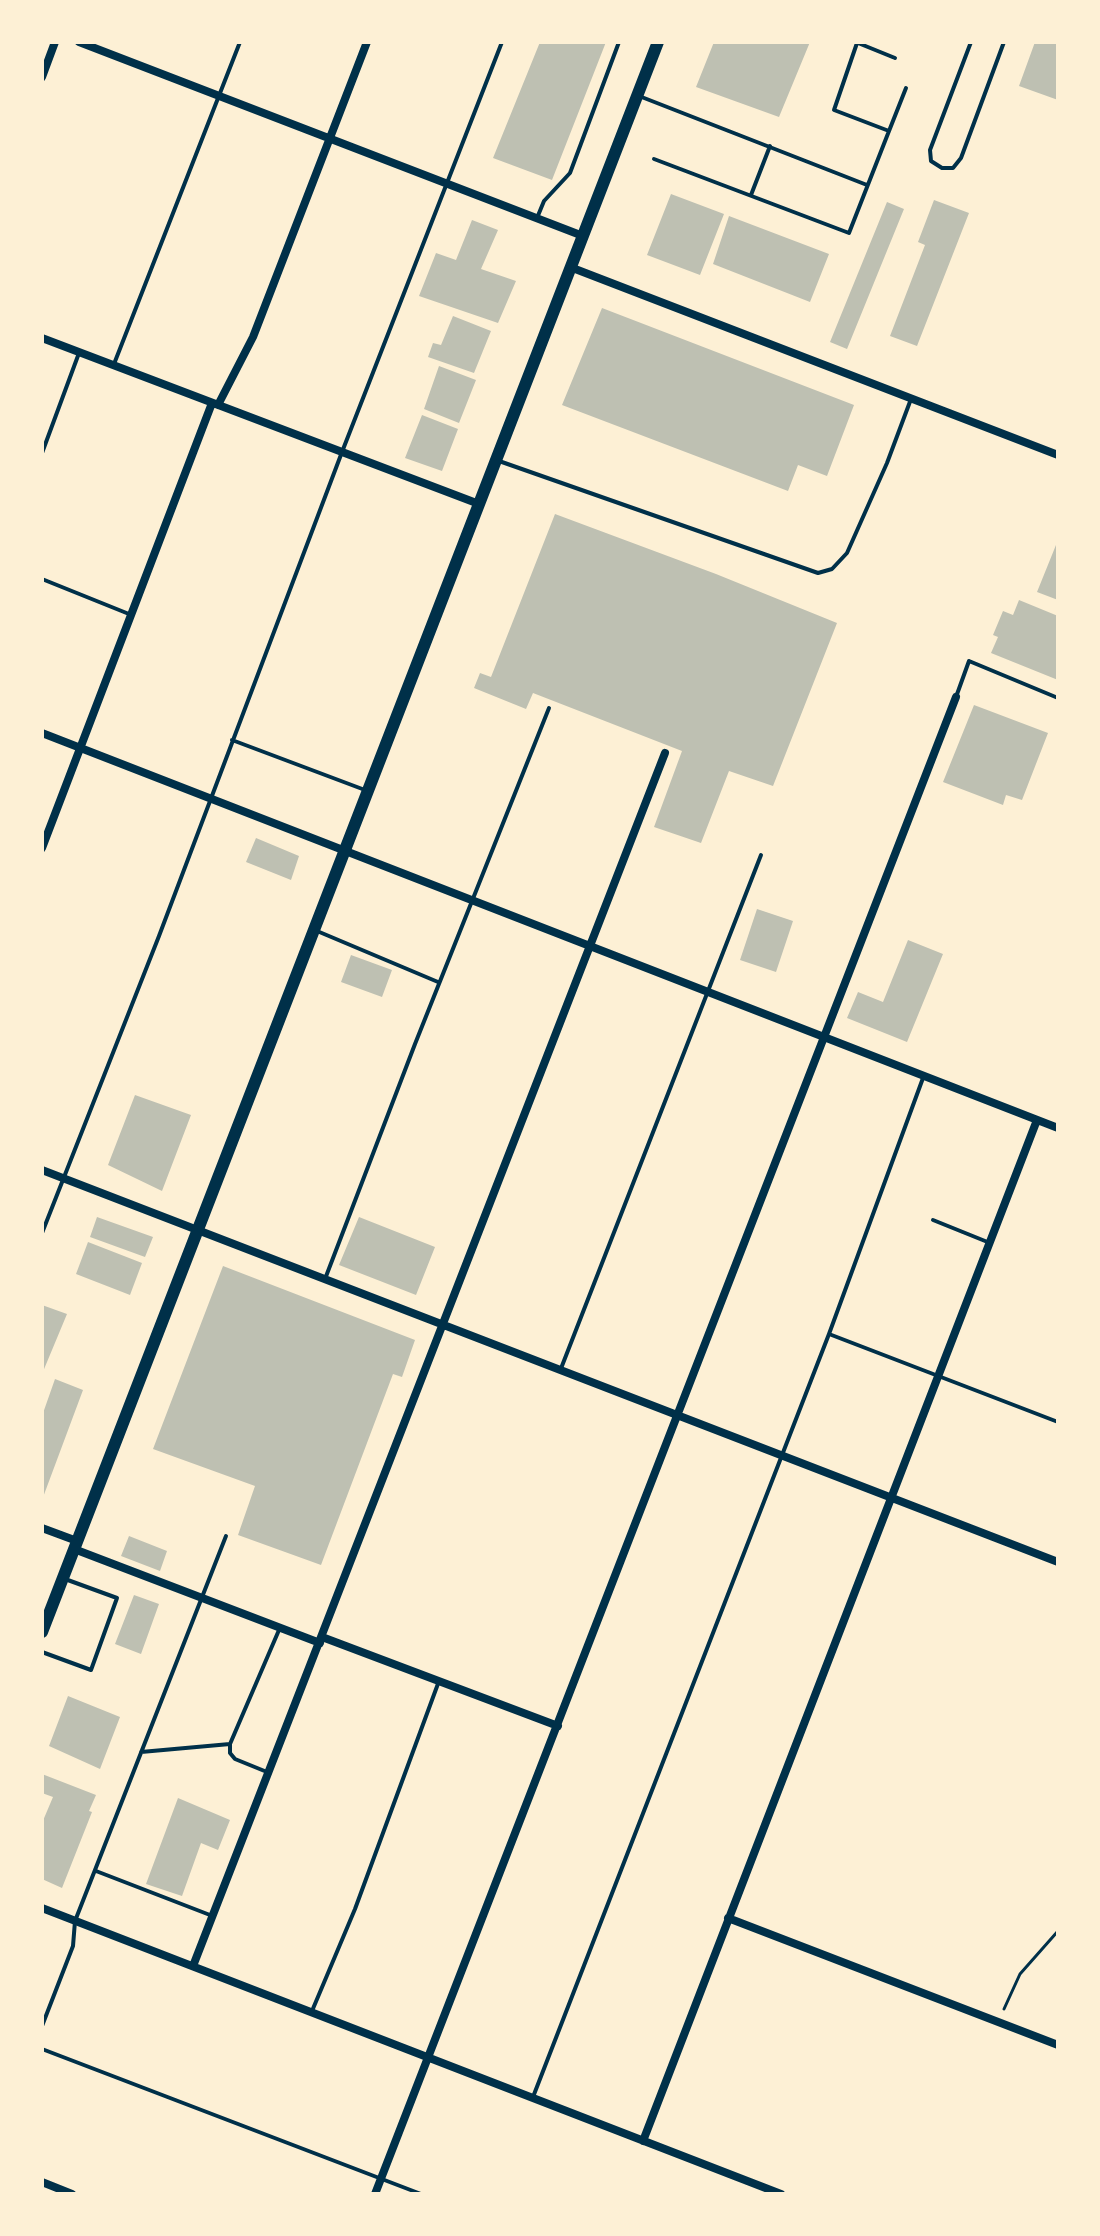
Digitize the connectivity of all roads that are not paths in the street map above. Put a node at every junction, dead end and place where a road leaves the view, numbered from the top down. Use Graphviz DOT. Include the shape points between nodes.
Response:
graph roads {
  1 [pos="55,42"];
  2 [pos="79,42"];
  3 [pos="240,42"];
  4 [pos="367,42"];
  5 [pos="502,42"];
  6 [pos="619,42"];
  7 [pos="658,42"];
  8 [pos="856,42"];
  9 [pos="971,42"];
  10 [pos="1004,42"];
  11 [pos="895,58"];
  12 [pos="42,77"];
  13 [pos="906,88"];
  14 [pos="220,95"];
  15 [pos="637,96"];
  16 [pos="889,131"];
  17 [pos="330,139"];
  18 [pos="770,146"];
  19 [pos="654,159"];
  20 [pos="448,184"];
  21 [pos="867,185"];
  22 [pos="751,195"];
  23 [pos="537,218"];
  24 [pos="583,236"];
  25 [pos="570,267"];
  26 [pos="42,338"];
  27 [pos="79,353"];
  28 [pos="113,366"];
  29 [pos="911,399"];
  30 [pos="215,404"];
  31 [pos="342,452"];
  32 [pos="42,453"];
  33 [pos="1058,455"];
  34 [pos="496,461"];
  35 [pos="479,504"];
  36 [pos="42,579"];
  37 [pos="130,614"];
  38 [pos="956,697"];
  39 [pos="1058,698"];
  40 [pos="549,708"];
  41 [pos="42,733"];
  42 [pos="232,740"];
  43 [pos="80,748"];
  44 [pos="665,753"];
  45 [pos="368,791"];
  46 [pos="210,799"];
  47 [pos="42,848"];
  48 [pos="345,851"];
  49 [pos="761,855"];
  50 [pos="472,900"];
  51 [pos="315,930"];
  52 [pos="588,946"];
  53 [pos="439,982"];
  54 [pos="708,992"];
  55 [pos="822,1037"];
  56 [pos="924,1076"];
  57 [pos="1037,1120"];
  58 [pos="1058,1128"];
  59 [pos="42,1170"];
  60 [pos="63,1178"];
  61 [pos="933,1220"];
  62 [pos="198,1232"];
  63 [pos="42,1233"];
  64 [pos="990,1243"];
  65 [pos="324,1281"];
  66 [pos="441,1326"];
  67 [pos="829,1334"];
  68 [pos="560,1371"];
  69 [pos="938,1376"];
  70 [pos="678,1415"];
  71 [pos="1058,1422"];
  72 [pos="782,1455"];
  73 [pos="891,1498"];
  74 [pos="42,1528"];
  75 [pos="226,1536"];
  76 [pos="76,1545"];
  77 [pos="1058,1562"];
  78 [pos="63,1578"];
  79 [pos="202,1598"];
  80 [pos="279,1627"];
  81 [pos="42,1632"];
  82 [pos="321,1640"];
  83 [pos="42,1652"];
  84 [pos="439,1681"];
  85 [pos="558,1726"];
  86 [pos="230,1744"];
  87 [pos="141,1752"];
  88 [pos="270,1773"];
  89 [pos="95,1870"];
  90 [pos="42,1908"];
  91 [pos="213,1916"];
  92 [pos="728,1918"];
  93 [pos="75,1921"];
  94 [pos="193,1966"];
  95 [pos="311,2012"];
  96 [pos="42,2026"];
  97 [pos="1058,2045"];
  98 [pos="42,2049"];
  99 [pos="428,2058"];
  100 [pos="532,2099"];
  101 [pos="643,2141"];
  102 [pos="381,2179"];
  103 [pos="42,2182"];
  104 [pos="72,2194"];
  105 [pos="375,2194"];
  106 [pos="421,2194"];
  107 [pos="781,2194"];
  1 -- 12 [label="street"];
  2 -- 14 [label="street"];
  3 -- 14 [label="lane"];
  4 -- 17 [label="street"];
  5 -- 20 [label="lane"];
  6 -- 23 [label="lane" via="570,173 544,201"];
  7 -- 15 [label="main road"];
  8 -- 11 [label="lane"];
  8 -- 16 [label="lane" via="834,110"];
  9 -- 10 [label="lane" via="930,150 931,161 942,168 953,168 961,158"];
  13 -- 16 [label="lane"];
  14 -- 17 [label="street"];
  14 -- 28 [label="lane"];
  15 -- 18 [label="lane"];
  15 -- 24 [label="main road"];
  16 -- 21 [label="lane"];
  17 -- 20 [label="street"];
  17 -- 30 [label="street" via="253,337"];
  18 -- 21 [label="lane"];
  18 -- 22 [label="lane"];
  19 -- 22 [label="lane"];
  20 -- 23 [label="street"];
  20 -- 31 [label="lane"];
  21 -- 22 [label="lane" via="849,233"];
  23 -- 24 [label="street"];
  24 -- 25 [label="main road"];
  25 -- 29 [label="street"];
  25 -- 34 [label="main road"];
  26 -- 27 [label="street"];
  27 -- 28 [label="street"];
  27 -- 32 [label="lane"];
  28 -- 30 [label="street"];
  29 -- 33 [label="street"];
  29 -- 34 [label="lane" via="847,553 832,569 818,573"];
  30 -- 31 [label="street"];
  30 -- 37 [label="street"];
  31 -- 35 [label="street"];
  31 -- 42 [label="lane"];
  34 -- 35 [label="main road"];
  35 -- 45 [label="main road"];
  36 -- 37 [label="lane"];
  37 -- 43 [label="street"];
  38 -- 39 [label="lane" via="969,661"];
  38 -- 55 [label="street"];
  40 -- 50 [label="lane"];
  41 -- 43 [label="street"];
  42 -- 45 [label="lane"];
  42 -- 46 [label="lane"];
  43 -- 46 [label="street"];
  43 -- 47 [label="street"];
  44 -- 52 [label="street"];
  45 -- 48 [label="main road"];
  46 -- 48 [label="street"];
  46 -- 60 [label="lane"];
  48 -- 50 [label="street"];
  48 -- 51 [label="main road"];
  49 -- 54 [label="lane"];
  50 -- 52 [label="street"];
  50 -- 53 [label="lane"];
  51 -- 53 [label="lane"];
  51 -- 62 [label="main road"];
  52 -- 54 [label="street"];
  52 -- 66 [label="street"];
  53 -- 65 [label="lane"];
  54 -- 55 [label="street"];
  54 -- 68 [label="lane"];
  55 -- 56 [label="street"];
  55 -- 70 [label="street"];
  56 -- 57 [label="street"];
  56 -- 67 [label="lane"];
  57 -- 58 [label="street"];
  57 -- 64 [label="street"];
  59 -- 60 [label="street"];
  60 -- 62 [label="street"];
  60 -- 63 [label="lane"];
  61 -- 64 [label="lane"];
  62 -- 65 [label="street"];
  62 -- 76 [label="main road"];
  64 -- 69 [label="street"];
  65 -- 66 [label="street"];
  66 -- 68 [label="street"];
  66 -- 82 [label="street"];
  67 -- 69 [label="lane"];
  67 -- 72 [label="lane"];
  68 -- 70 [label="street"];
  69 -- 71 [label="lane"];
  69 -- 73 [label="street"];
  70 -- 72 [label="street"];
  70 -- 85 [label="street"];
  72 -- 73 [label="street"];
  72 -- 100 [label="lane"];
  73 -- 77 [label="street"];
  73 -- 92 [label="street"];
  74 -- 76 [label="street"];
  75 -- 79 [label="lane"];
  76 -- 78 [label="main road"];
  76 -- 79 [label="street"];
  78 -- 81 [label="main road"];
  78 -- 83 [label="lane" via="117,1598 91,1670"];
  79 -- 80 [label="street"];
  79 -- 87 [label="lane"];
  80 -- 82 [label="street"];
  80 -- 86 [label="lane"];
  82 -- 84 [label="street"];
  82 -- 88 [label="street"];
  84 -- 85 [label="street"];
  84 -- 95 [label="lane"];
  85 -- 99 [label="street"];
  86 -- 87 [label="lane"];
  86 -- 88 [label="lane" via="235,1759"];
  87 -- 89 [label="lane"];
  88 -- 91 [label="street"];
  89 -- 91 [label="lane"];
  89 -- 93 [label="lane"];
  90 -- 93 [label="street"];
  91 -- 94 [label="street"];
  92 -- 97 [label="street"];
  92 -- 101 [label="street"];
  93 -- 94 [label="street"];
  93 -- 96 [label="lane" via="73,1946"];
  94 -- 95 [label="street"];
  95 -- 99 [label="street"];
  98 -- 102 [label="lane"];
  99 -- 100 [label="street"];
  99 -- 102 [label="street"];
  100 -- 101 [label="street"];
  101 -- 107 [label="street"];
  102 -- 105 [label="street"];
  102 -- 106 [label="lane"];
  103 -- 104 [label="street"];
}
